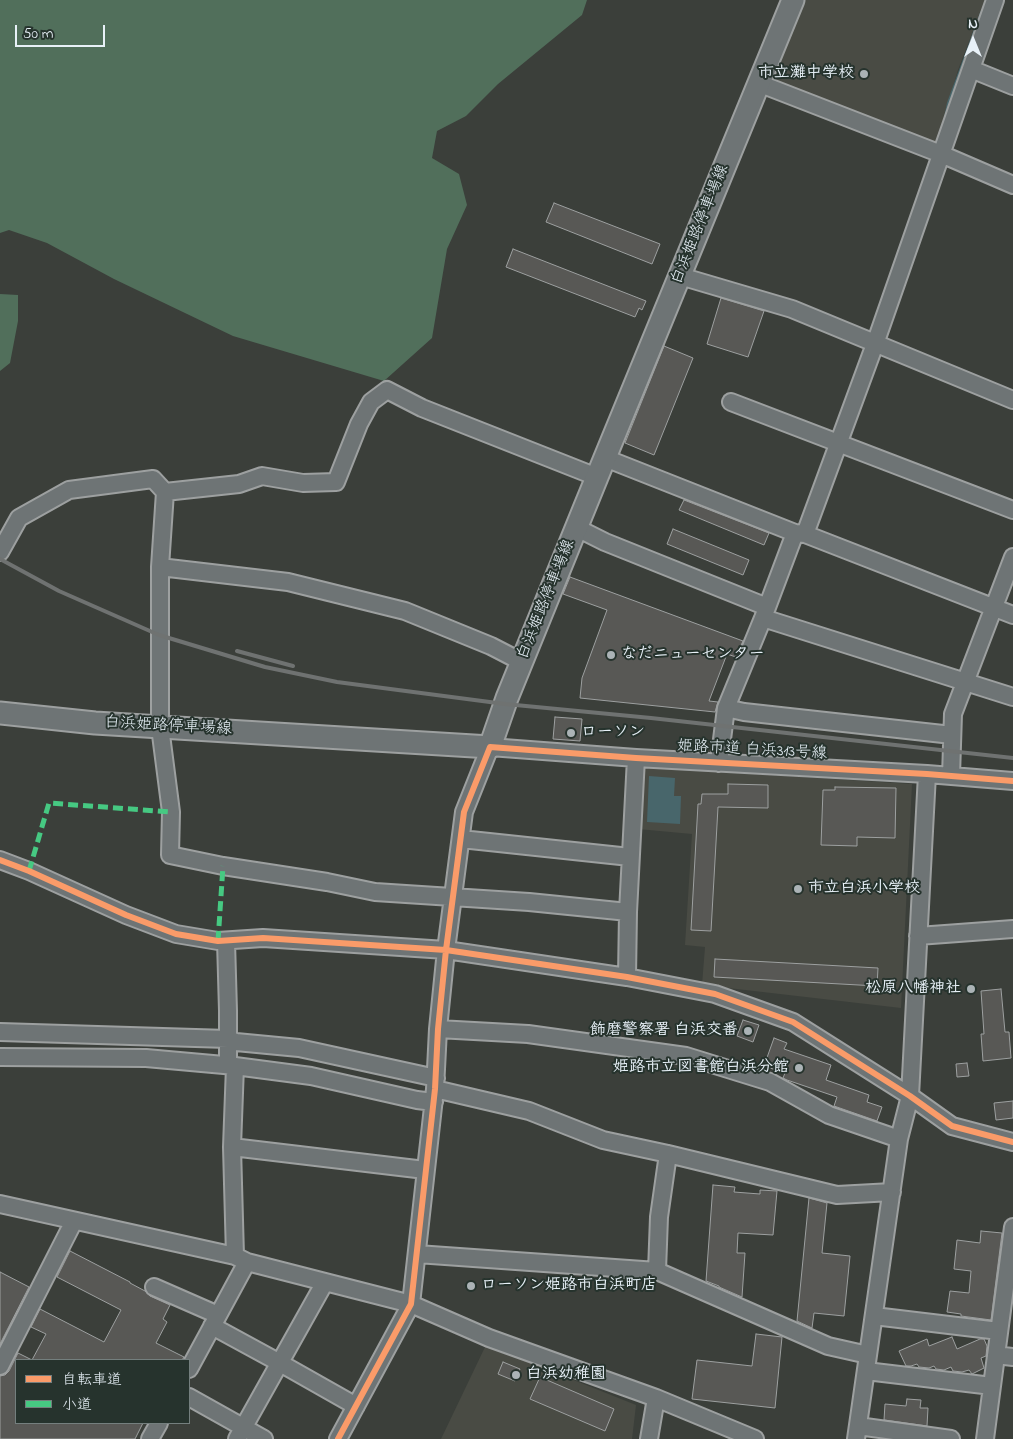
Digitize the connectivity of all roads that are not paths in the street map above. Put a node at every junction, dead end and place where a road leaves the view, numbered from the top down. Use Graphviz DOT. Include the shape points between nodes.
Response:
graph roads {
  1 [pos="793,0"];
  2 [pos="995,0"];
  3 [pos="971,69"];
  4 [pos="758,83"];
  5 [pos="1013,86"];
  6 [pos="936,153"];
  7 [pos="1013,185"];
  8 [pos="680,276"];
  9 [pos="875,344"];
  10 [pos="1013,400"];
  11 [pos="731,402"];
  12 [pos="839,443"];
  13 [pos="605,458"];
  14 [pos="597,477"];
  15 [pos="165,492"];
  16 [pos="1013,510"];
  17 [pos="577,528"];
  18 [pos="800,533"];
  19 [pos="0,552"];
  20 [pos="1013,557"];
  21 [pos="160,567"];
  22 [pos="994,608"];
  23 [pos="765,612"];
  24 [pos="1013,615"];
  25 [pos="522,662"];
  26 [pos="965,683"];
  27 [pos="1013,698"];
  28 [pos="726,708"];
  29 [pos="0,713"];
  30 [pos="160,727"];
  31 [pos="952,735"];
  32 [pos="490,747"];
  33 [pos="636,758"];
  34 [pos="719,763"];
  35 [pos="927,774"];
  36 [pos="951,776"];
  37 [pos="1013,780"];
  38 [pos="461,839"];
  39 [pos="630,857"];
  40 [pos="0,860"];
  41 [pos="453,898"];
  42 [pos="628,912"];
  43 [pos="1013,929"];
  44 [pos="918,936"];
  45 [pos="226,941"];
  46 [pos="446,950"];
  47 [pos="627,977"];
  48 [pos="438,1029"];
  49 [pos="0,1032"];
  50 [pos="228,1039"];
  51 [pos="0,1057"];
  52 [pos="231,1065"];
  53 [pos="435,1090"];
  54 [pos="910,1096"];
  55 [pos="899,1139"];
  56 [pos="1013,1142"];
  57 [pos="232,1147"];
  58 [pos="668,1154"];
  59 [pos="425,1170"];
  60 [pos="892,1192"];
  61 [pos="0,1204"];
  62 [pos="74,1221"];
  63 [pos="1013,1227"];
  64 [pos="417,1254"];
  65 [pos="241,1259"];
  66 [pos="658,1271"];
  67 [pos="326,1282"];
  68 [pos="154,1287"];
  69 [pos="411,1304"];
  70 [pos="874,1316"];
  71 [pos="215,1321"];
  72 [pos="1000,1331"];
  73 [pos="996,1355"];
  74 [pos="1013,1357"];
  75 [pos="280,1362"];
  76 [pos="867,1363"];
  77 [pos="0,1366"];
  78 [pos="190,1367"];
  79 [pos="992,1386"];
  80 [pos="190,1398"];
  81 [pos="656,1398"];
  82 [pos="356,1406"];
  83 [pos="158,1424"];
  84 [pos="240,1433"];
  85 [pos="857,1433"];
  86 [pos="150,1439"];
  87 [pos="264,1439"];
  88 [pos="338,1439"];
  89 [pos="649,1439"];
  90 [pos="755,1439"];
  91 [pos="951,1439"];
  92 [pos="985,1439"];
  1 -- 4 [label="main road, 白浜姫路停車場線"];
  2 -- 3 [label="street"];
  3 -- 5 [label="street"];
  3 -- 6 [label="street"];
  4 -- 6 [label="street"];
  4 -- 8 [label="main road, 白浜姫路停車場線"];
  6 -- 7 [label="street"];
  6 -- 9 [label="street"];
  8 -- 9 [label="street" via="792,309"];
  8 -- 13 [label="main road, 白浜姫路停車場線"];
  9 -- 10 [label="street"];
  9 -- 12 [label="street"];
  11 -- 12 [label="street"];
  12 -- 16 [label="street"];
  12 -- 18 [label="street"];
  13 -- 14 [label="main road, 白浜姫路停車場線"];
  13 -- 18 [label="street"];
  14 -- 15 [label="street" via="422,408 386,390 370,402 336,482 303,483 262,476 239,484"];
  14 -- 17 [label="main road, 白浜姫路停車場線"];
  15 -- 19 [label="street" via="153,479 69,490 19,518"];
  15 -- 21 [label="street"];
  17 -- 23 [label="street"];
  17 -- 25 [label="main road, 白浜姫路停車場線"];
  18 -- 22 [label="street"];
  18 -- 23 [label="street"];
  20 -- 22 [label="street"];
  21 -- 25 [label="street" via="288,582 405,611"];
  21 -- 30 [label="street"];
  22 -- 24 [label="street"];
  22 -- 26 [label="street"];
  23 -- 26 [label="street"];
  23 -- 28 [label="street"];
  25 -- 32 [label="main road, 白浜姫路停車場線"];
  26 -- 27 [label="street"];
  26 -- 31 [label="street" via="954,714"];
  28 -- 31 [label="street"];
  28 -- 34 [label="street"];
  29 -- 30 [label="main road, 白浜姫路停車場線"];
  30 -- 32 [label="main road, 白浜姫路停車場線"];
  30 -- 41 [label="street" via="171,812 170,855 375,892"];
  31 -- 36 [label="street"];
  32 -- 33 [label="street, 姫路市道 白浜313号線"];
  32 -- 38 [label="street" via="464,812"];
  33 -- 34 [label="street, 姫路市道 白浜313号線"];
  33 -- 39 [label="street"];
  34 -- 35 [label="street, 姫路市道 白浜313号線"];
  35 -- 36 [label="street, 姫路市道 白浜313号線"];
  35 -- 44 [label="street"];
  36 -- 37 [label="street, 姫路市道 白浜313号線"];
  38 -- 39 [label="street"];
  38 -- 41 [label="street"];
  39 -- 42 [label="street"];
  40 -- 45 [label="street" via="176,934"];
  41 -- 42 [label="street"];
  41 -- 46 [label="street"];
  42 -- 47 [label="street"];
  43 -- 44 [label="street"];
  44 -- 54 [label="street"];
  45 -- 46 [label="street" via="263,938"];
  45 -- 50 [label="street"];
  46 -- 47 [label="street"];
  46 -- 48 [label="street"];
  47 -- 54 [label="street" via="715,994 793,1022"];
  48 -- 53 [label="street"];
  48 -- 55 [label="street" via="528,1034 686,1056 770,1082 828,1115"];
  49 -- 50 [label="street"];
  50 -- 52 [label="street"];
  50 -- 53 [label="street" via="299,1048"];
  51 -- 52 [label="street" via="146,1058"];
  52 -- 53 [label="street" via="311,1076 416,1100"];
  52 -- 57 [label="street"];
  53 -- 58 [label="street" via="529,1111 603,1140"];
  53 -- 59 [label="street"];
  54 -- 55 [label="street"];
  54 -- 56 [label="street" via="952,1126"];
  55 -- 60 [label="street"];
  57 -- 59 [label="street"];
  57 -- 65 [label="street"];
  58 -- 60 [label="street" via="837,1195"];
  58 -- 66 [label="street" via="659,1217"];
  59 -- 64 [label="street"];
  60 -- 70 [label="street"];
  61 -- 62 [label="street"];
  62 -- 65 [label="street"];
  62 -- 77 [label="street"];
  63 -- 72 [label="street"];
  64 -- 66 [label="street"];
  64 -- 69 [label="street"];
  65 -- 67 [label="street"];
  65 -- 71 [label="street"];
  66 -- 76 [label="street"];
  67 -- 69 [label="street"];
  67 -- 75 [label="street"];
  68 -- 71 [label="street"];
  69 -- 81 [label="street" via="489,1338"];
  69 -- 82 [label="street"];
  70 -- 72 [label="street"];
  70 -- 76 [label="street"];
  71 -- 75 [label="street"];
  71 -- 78 [label="street"];
  72 -- 73 [label="street"];
  73 -- 74 [label="street"];
  73 -- 79 [label="street"];
  75 -- 82 [label="street"];
  75 -- 84 [label="street"];
  76 -- 79 [label="street"];
  76 -- 85 [label="street"];
  79 -- 92 [label="street"];
  80 -- 84 [label="street"];
  81 -- 89 [label="street"];
  81 -- 90 [label="street"];
  82 -- 88 [label="street"];
  83 -- 86 [label="street"];
  84 -- 87 [label="street"];
  85 -- 91 [label="street"];
}
